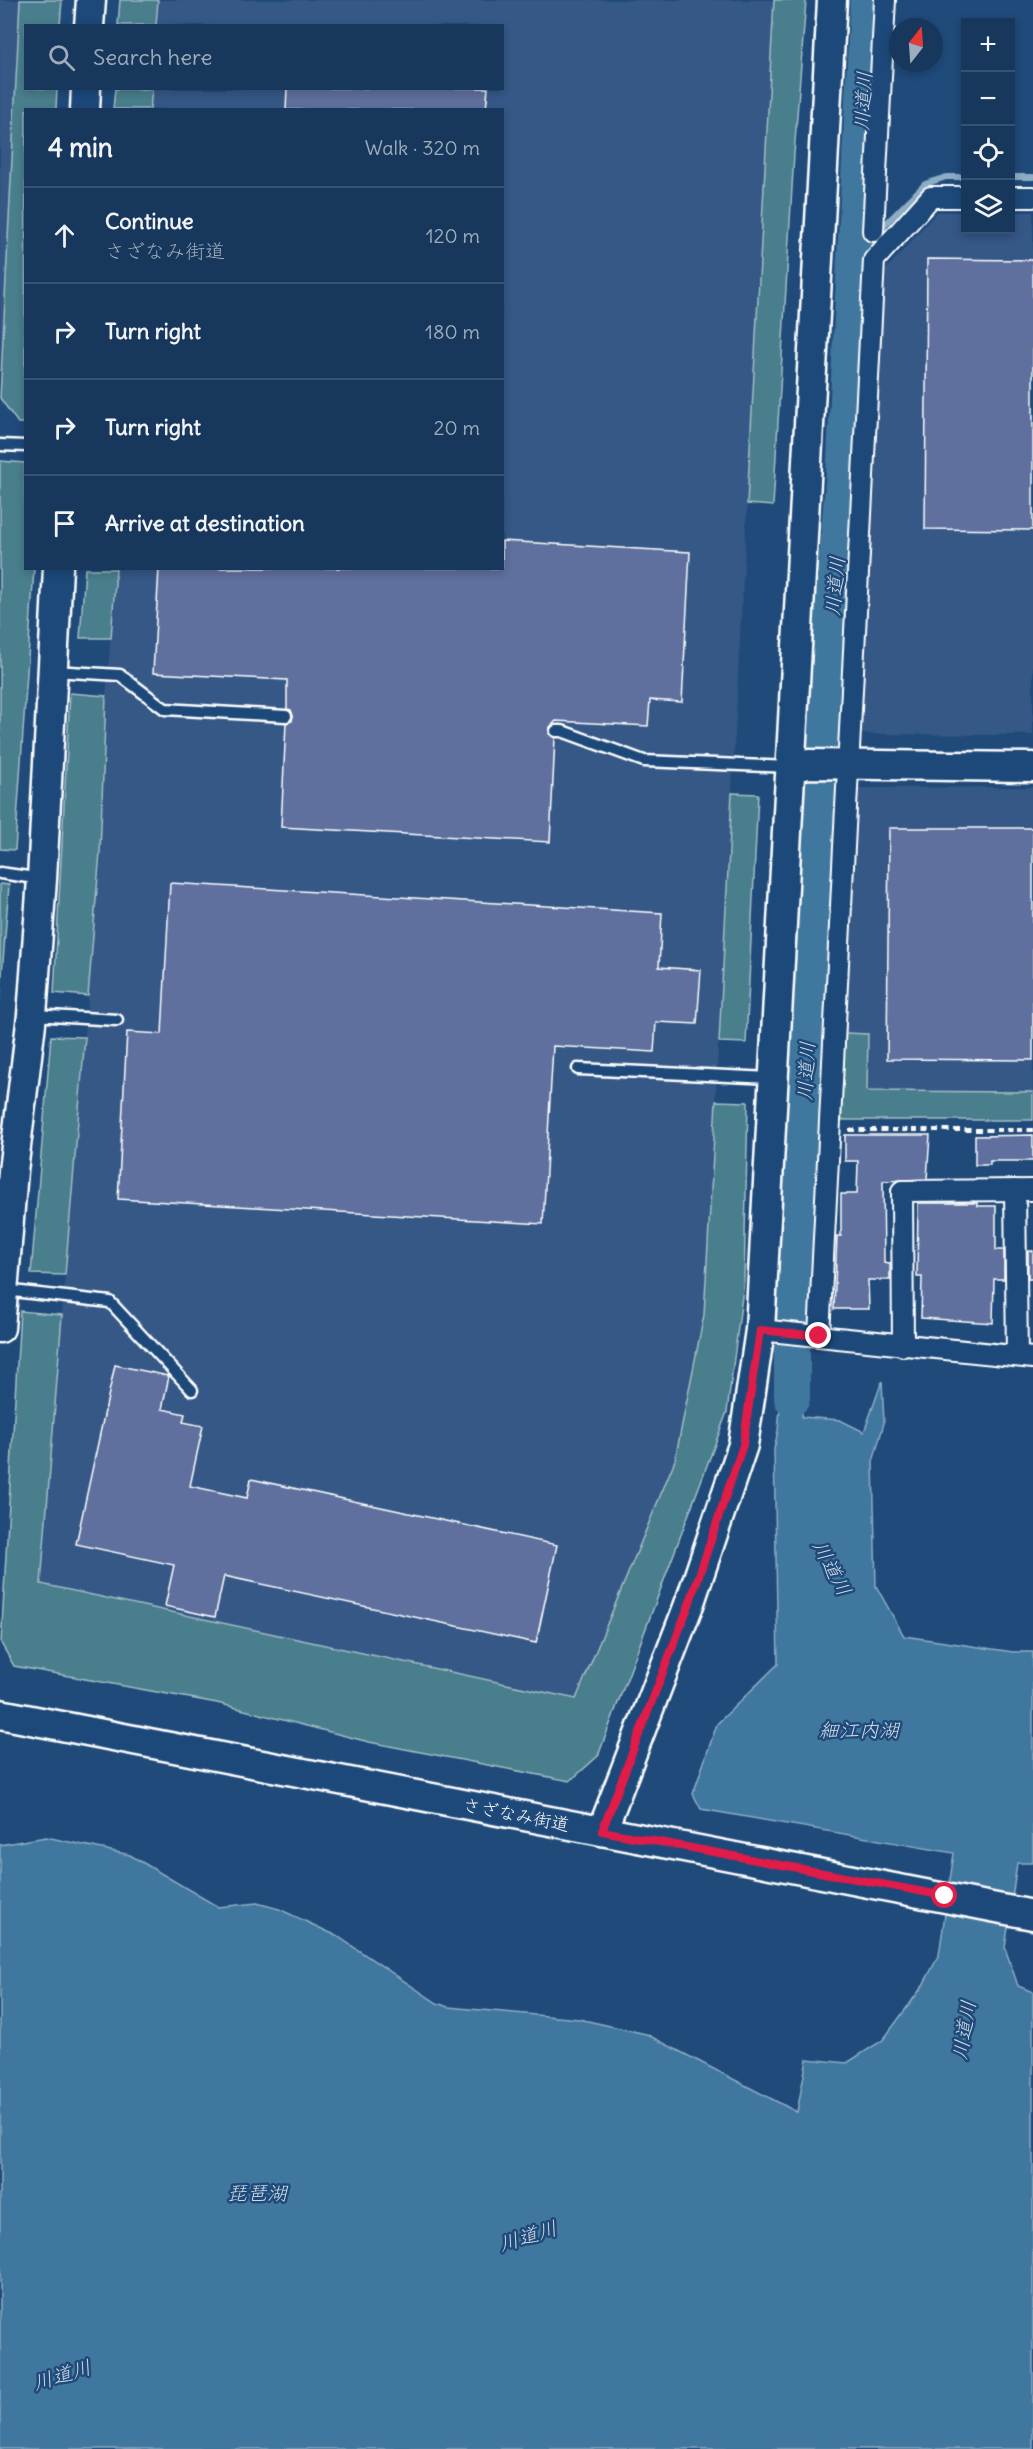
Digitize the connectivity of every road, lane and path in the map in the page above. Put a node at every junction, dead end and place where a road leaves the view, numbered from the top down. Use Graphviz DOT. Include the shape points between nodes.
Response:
graph roads {
  1 [pos="91,0"];
  2 [pos="832,0"];
  3 [pos="885,0"];
  4 [pos="89,24"];
  5 [pos="86,90"];
  6 [pos="85,108"];
  7 [pos="961,197"];
  8 [pos="1015,197"];
  9 [pos="1033,197"];
  10 [pos="873,231"];
  11 [pos="0,445"];
  12 [pos="24,446"];
  13 [pos="58,570"];
  14 [pos="53,671"];
  15 [pos="286,716"];
  16 [pos="556,731"];
  17 [pos="844,765"];
  18 [pos="800,766"];
  19 [pos="1033,767"];
  20 [pos="0,873"];
  21 [pos="42,879"];
  22 [pos="32,1015"];
  23 [pos="117,1020"];
  24 [pos="578,1069"];
  25 [pos="776,1078"];
  26 [pos="830,1130"];
  27 [pos="1033,1130"];
  28 [pos="7,1170"];
  29 [pos="1024,1190"];
  30 [pos="3,1290"];
  31 [pos="0,1328"];
  32 [pos="770,1331"];
  33 [pos="815,1335"];
  34 [pos="903,1346"];
  35 [pos="1025,1357"];
  36 [pos="192,1389"];
  37 [pos="0,1714"];
  38 [pos="602,1831"];
  39 [pos="1023,1912"];
  1 -- 4 [label="street"];
  2 -- 18 [label="street"];
  3 -- 10 [label="street"];
  5 -- 6 [label="street"];
  7 -- 17 [label="street" via="931,197 874,260"];
  8 -- 9 [label="street"];
  11 -- 12 [label="lane"];
  13 -- 14 [label="street"];
  14 -- 15 [label="lane" via="120,675 165,709"];
  14 -- 21 [label="street"];
  16 -- 18 [label="lane" via="644,761"];
  17 -- 18 [label="street"];
  17 -- 19 [label="street"];
  17 -- 26 [label="street"];
  18 -- 25 [label="street"];
  20 -- 21 [label="lane"];
  21 -- 22 [label="street"];
  22 -- 23 [label="lane"];
  22 -- 28 [label="street"];
  24 -- 25 [label="lane"];
  25 -- 32 [label="street"];
  26 -- 27 [label="path"];
  26 -- 33 [label="street"];
  28 -- 30 [label="street"];
  29 -- 34 [label="street" via="902,1191"];
  29 -- 35 [label="street"];
  30 -- 31 [label="street"];
  30 -- 36 [label="lane" via="110,1302"];
  32 -- 33 [label="street"];
  32 -- 38 [label="street" via="743,1445 690,1602"];
  33 -- 34 [label="street"];
  34 -- 35 [label="street"];
  37 -- 38 [label="street, さざなみ街道"];
  38 -- 39 [label="street, さざなみ街道"];
}
